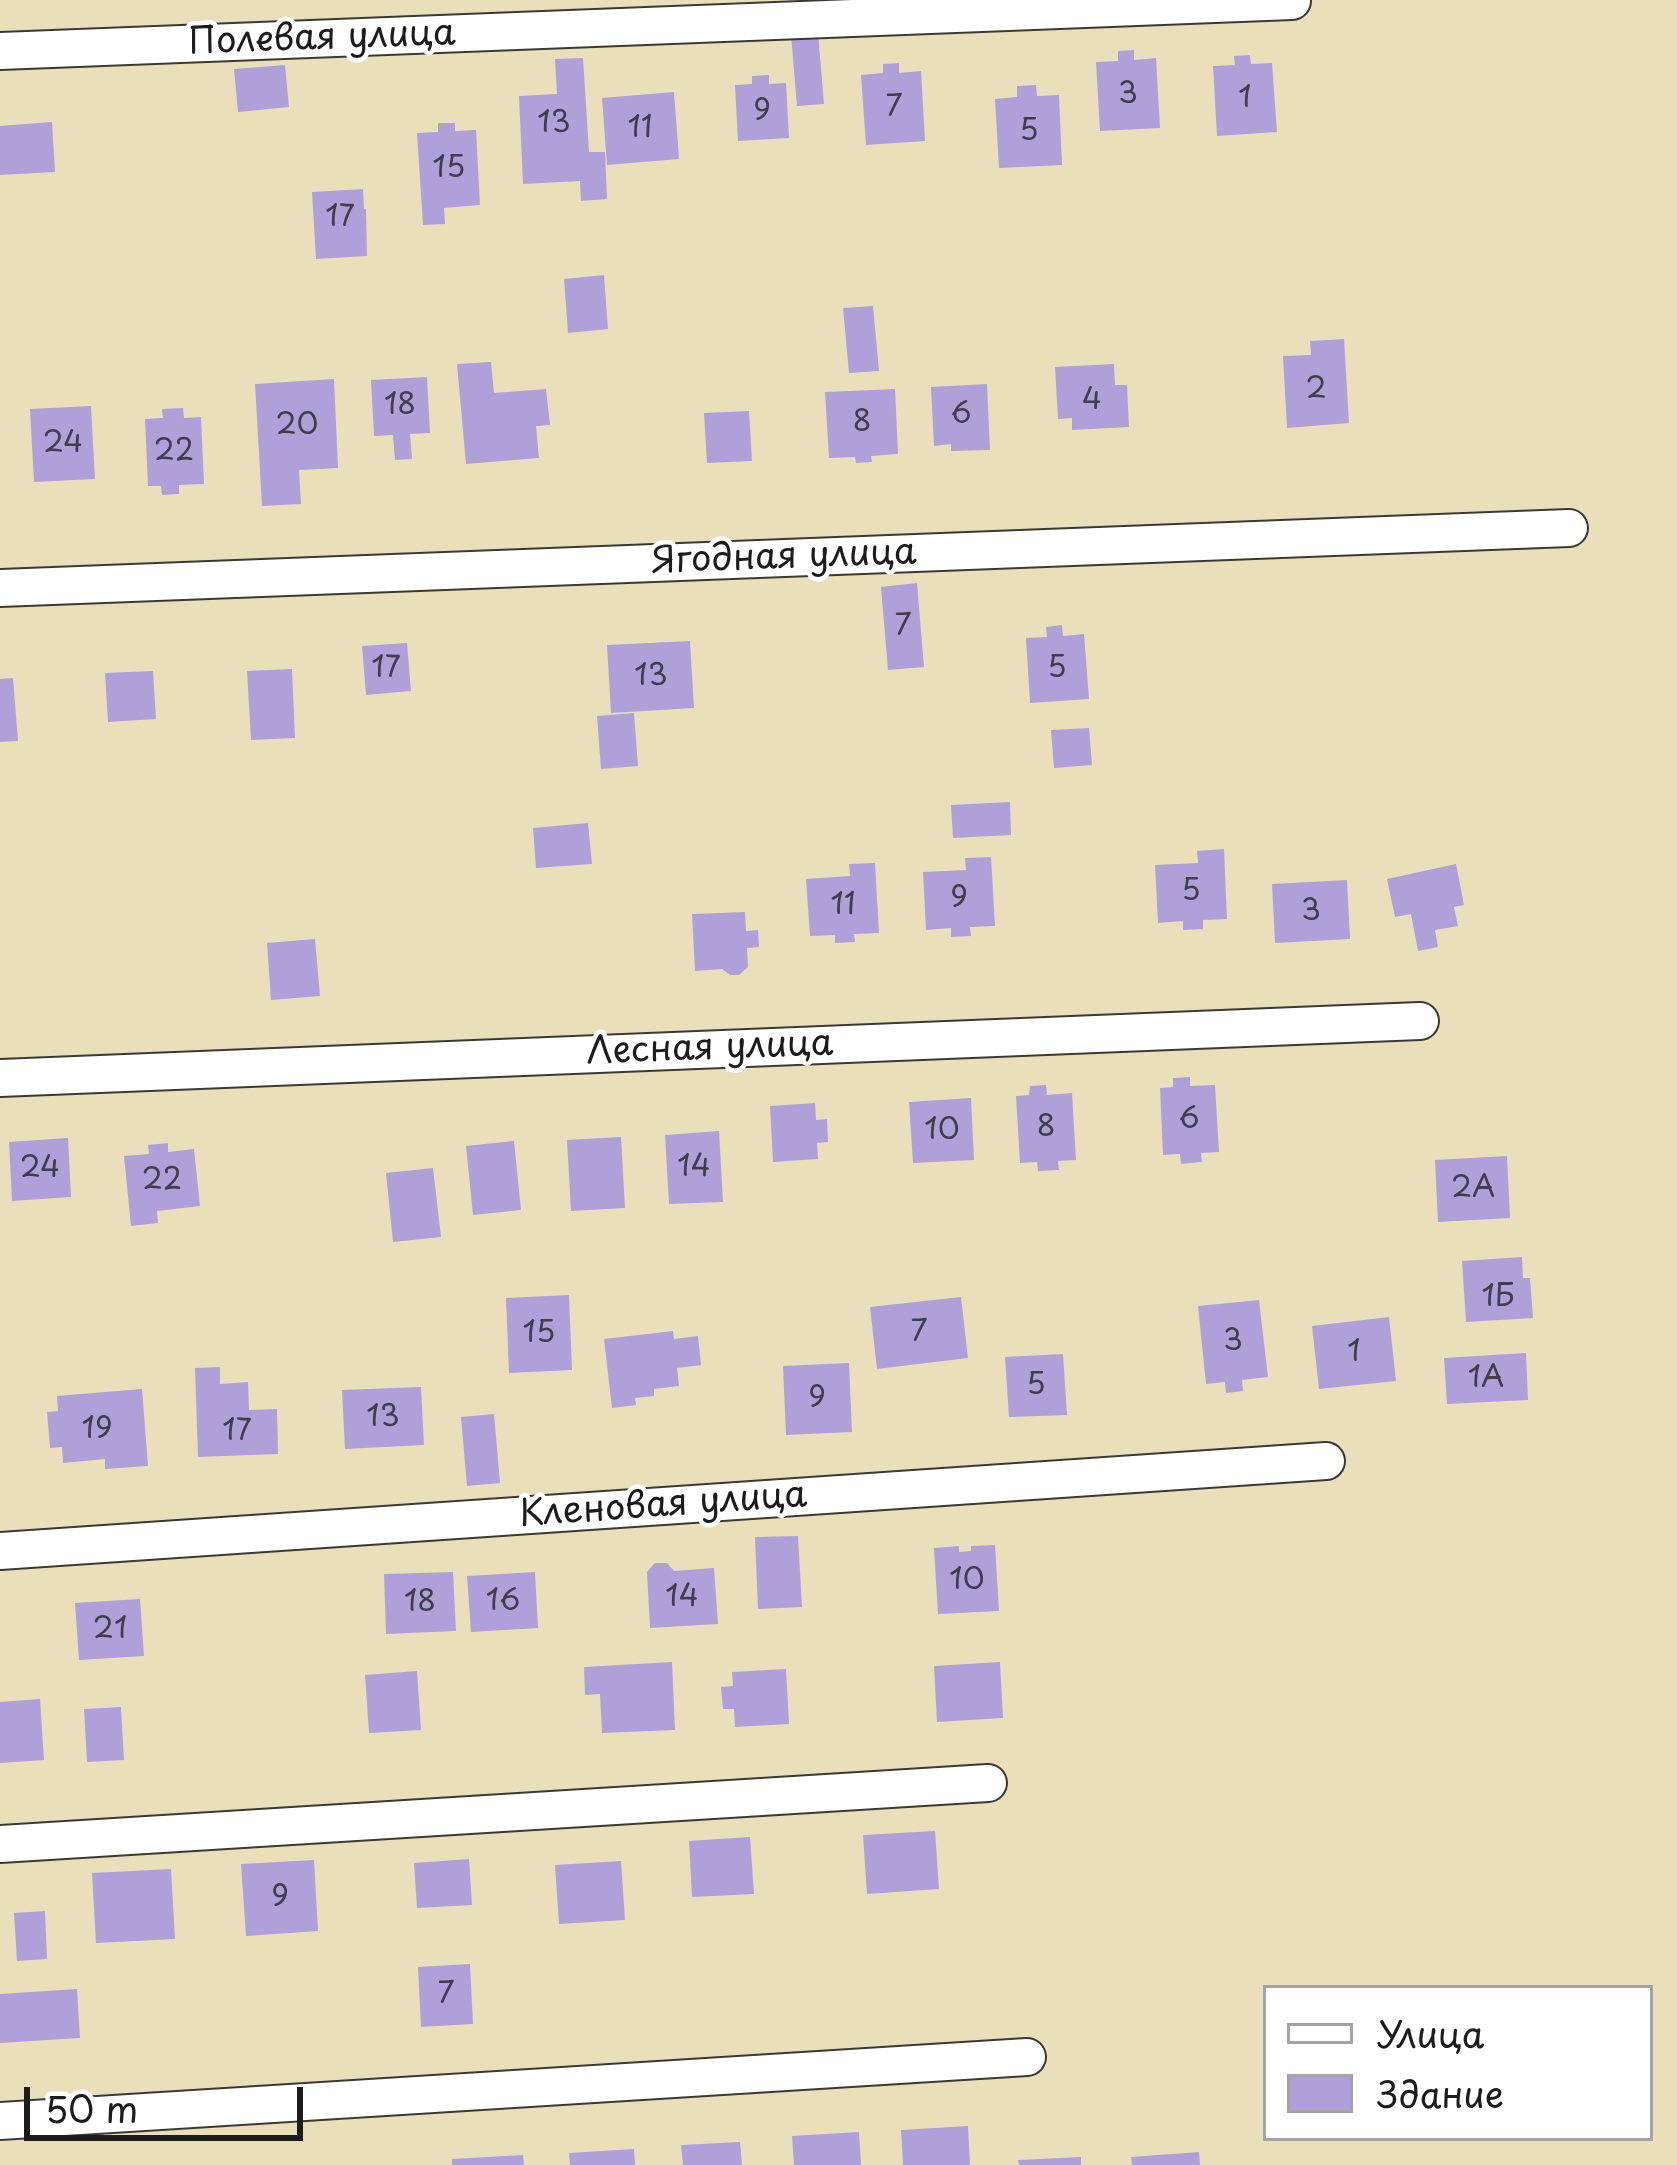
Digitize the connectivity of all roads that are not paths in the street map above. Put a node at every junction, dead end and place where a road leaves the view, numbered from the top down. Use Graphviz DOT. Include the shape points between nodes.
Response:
graph roads {
  1 [pos="1292,1"];
  2 [pos="0,51"];
  3 [pos="1569,528"];
  4 [pos="0,588"];
  5 [pos="1420,1021"];
  6 [pos="0,1078"];
  7 [pos="1326,1461"];
  8 [pos="0,1551"];
  9 [pos="988,1783"];
  10 [pos="0,1844"];
  11 [pos="1027,2057"];
  12 [pos="0,2121"];
  1 -- 2 [label="street, Полевая улица"];
  3 -- 4 [label="street, Ягодная улица"];
  5 -- 6 [label="street, Лесная улица"];
  7 -- 8 [label="street, Кленовая улица"];
  9 -- 10 [label="street"];
  11 -- 12 [label="street"];
}
